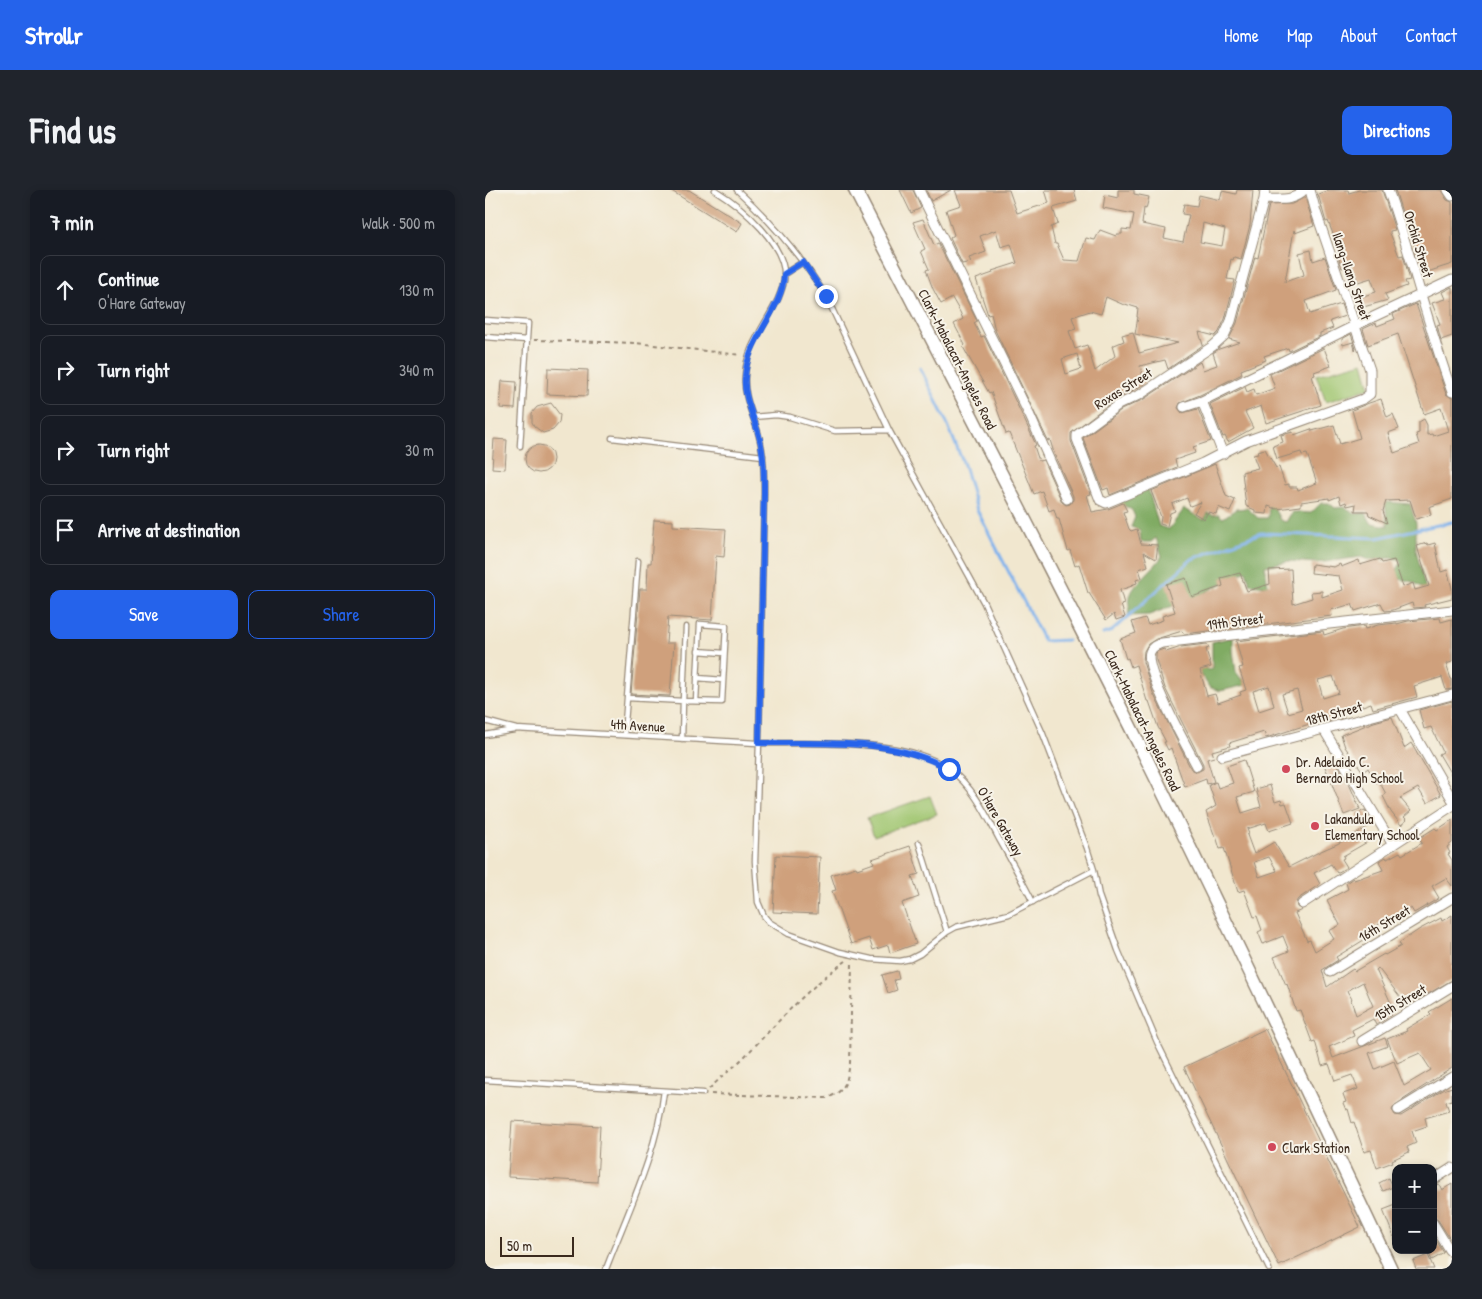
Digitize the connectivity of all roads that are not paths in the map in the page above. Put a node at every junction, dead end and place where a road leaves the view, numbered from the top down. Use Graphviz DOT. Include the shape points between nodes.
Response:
graph roads {
  1 [pos="715,190"];
  2 [pos="737,190"];
  3 [pos="855,190"];
  4 [pos="919,190"];
  5 [pos="1304,190"];
  6 [pos="1310,190"];
  7 [pos="1388,190"];
  8 [pos="1448,190"];
  9 [pos="1265,194"];
  10 [pos="1452,196"];
  11 [pos="803,262"];
  12 [pos="784,274"];
  13 [pos="1452,280"];
  14 [pos="1420,296"];
  15 [pos="485,320"];
  16 [pos="1354,326"];
  17 [pos="485,337"];
  18 [pos="527,340"];
  19 [pos="1452,392"];
  20 [pos="1202,401"];
  21 [pos="1184,407"];
  22 [pos="753,417"];
  23 [pos="889,430"];
  24 [pos="612,438"];
  25 [pos="520,446"];
  26 [pos="1223,454"];
  27 [pos="763,456"];
  28 [pos="1067,499"];
  29 [pos="637,561"];
  30 [pos="1452,610"];
  31 [pos="686,627"];
  32 [pos="699,651"];
  33 [pos="724,652"];
  34 [pos="697,678"];
  35 [pos="723,680"];
  36 [pos="1452,695"];
  37 [pos="628,698"];
  38 [pos="683,701"];
  39 [pos="696,701"];
  40 [pos="1400,709"];
  41 [pos="485,721"];
  42 [pos="516,729"];
  43 [pos="1323,730"];
  44 [pos="485,735"];
  45 [pos="624,735"];
  46 [pos="682,739"];
  47 [pos="759,743"];
  48 [pos="1222,756"];
  49 [pos="1197,766"];
  50 [pos="1452,799"];
  51 [pos="1452,806"];
  52 [pos="919,843"];
  53 [pos="1393,845"];
  54 [pos="1094,870"];
  55 [pos="1452,898"];
  56 [pos="1033,902"];
  57 [pos="1303,904"];
  58 [pos="947,932"];
  59 [pos="1330,972"];
  60 [pos="1452,986"];
  61 [pos="1362,1040"];
  62 [pos="1452,1077"];
  63 [pos="485,1080"];
  64 [pos="664,1091"];
  65 [pos="703,1093"];
  66 [pos="1398,1110"];
  67 [pos="1452,1168"];
  68 [pos="1437,1177"];
  69 [pos="1437,1231"];
  70 [pos="1452,1252"];
  71 [pos="605,1269"];
  72 [pos="1269,1269"];
  73 [pos="1391,1269"];
  1 -- 12 [label="lane" via="749,215 770,239"];
  2 -- 11 [label="lane" via="783,236"];
  3 -- 73 [label="main road, Clark-Mabalacat-Angeles Road" via="1147,760"];
  4 -- 28 [label="street"];
  5 -- 9 [label="street" via="1289,199"];
  6 -- 16 [label="street, Ilang-Ilang Street"];
  7 -- 14 [label="street, Orchid Street"];
  8 -- 10 [label="street"];
  9 -- 26 [label="street, Roxas Street" via="1231,321 1224,336 1194,360 1118,406 1077,436 1100,500 1106,503"];
  11 -- 12 [label="lane"];
  11 -- 23 [label="lane" via="826,296"];
  12 -- 22 [label="lane" via="778,299 749,356 745,387"];
  13 -- 14 [label="street"];
  14 -- 16 [label="street"];
  14 -- 19 [label="street, Orchid Street"];
  15 -- 18 [label="lane" via="528,323"];
  16 -- 20 [label="street"];
  16 -- 26 [label="street, Ilang-Ilang Street" via="1370,370 1370,394"];
  17 -- 18 [label="lane"];
  18 -- 25 [label="lane"];
  20 -- 21 [label="street"];
  20 -- 26 [label="street"];
  22 -- 23 [label="lane" via="790,417 835,431"];
  22 -- 27 [label="lane"];
  23 -- 54 [label="lane" via="984,603 1043,734"];
  24 -- 27 [label="lane"];
  27 -- 47 [label="lane"];
  29 -- 37 [label="lane"];
  30 -- 49 [label="street, 19th Street" via="1153,646 1149,660 1159,688"];
  31 -- 38 [label="lane"];
  32 -- 33 [label="lane"];
  32 -- 33 [label="lane" via="700,624 726,626"];
  32 -- 34 [label="lane"];
  33 -- 35 [label="lane"];
  34 -- 35 [label="lane"];
  34 -- 39 [label="lane"];
  35 -- 39 [label="lane" via="722,702"];
  36 -- 40 [label="street, 18th Street"];
  37 -- 38 [label="lane"];
  37 -- 45 [label="lane"];
  38 -- 39 [label="lane"];
  38 -- 46 [label="lane"];
  40 -- 43 [label="street, 18th Street"];
  40 -- 50 [label="street"];
  41 -- 42 [label="lane, 4th Avenue"];
  42 -- 44 [label="lane, 4th Avenue"];
  42 -- 45 [label="lane, 4th Avenue"];
  43 -- 48 [label="street, 18th Street"];
  43 -- 53 [label="street"];
  45 -- 46 [label="lane, 4th Avenue"];
  46 -- 47 [label="lane, 4th Avenue"];
  47 -- 56 [label="lane, O'Hare Gateway" via="890,748 919,755 949,769 979,802"];
  47 -- 58 [label="lane" via="755,861 757,895 760,908 769,922 789,934 854,955 891,961 910,959 920,954"];
  51 -- 53 [label="street"];
  52 -- 58 [label="lane"];
  53 -- 57 [label="street"];
  54 -- 56 [label="lane"];
  54 -- 72 [label="lane" via="1099,896 1118,950 1157,1042"];
  55 -- 59 [label="street, 16th Street"];
  56 -- 58 [label="lane" via="1009,914"];
  60 -- 61 [label="street, 15th Street"];
  62 -- 66 [label="street"];
  63 -- 64 [label="lane"];
  64 -- 65 [label="lane"];
  64 -- 71 [label="lane" via="657,1135"];
  67 -- 68 [label="street"];
  69 -- 70 [label="street"];
}
